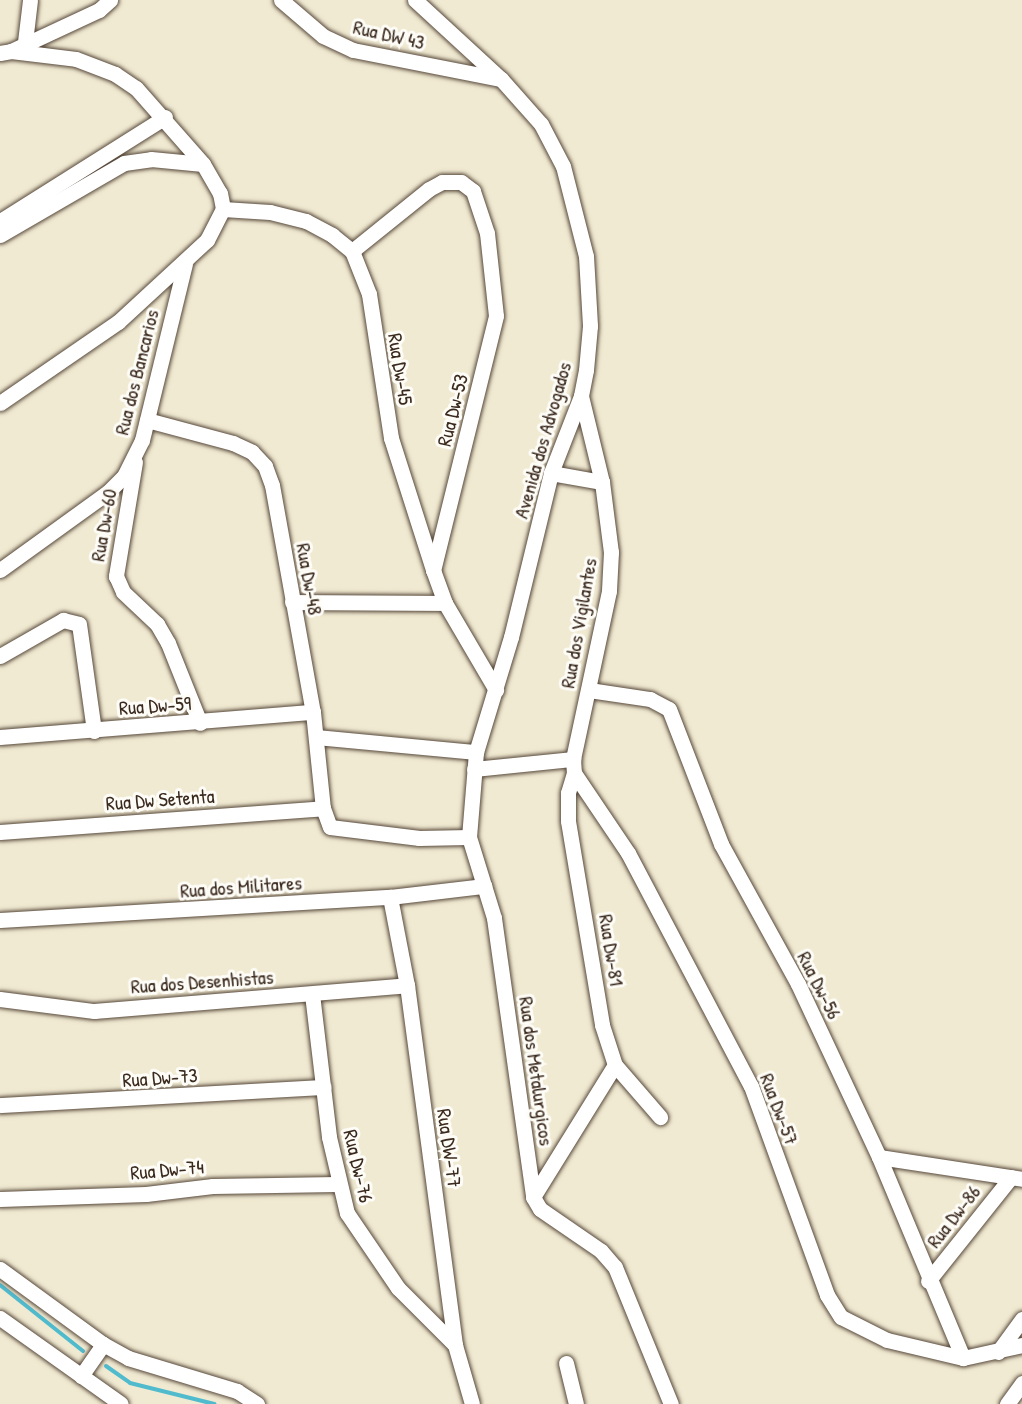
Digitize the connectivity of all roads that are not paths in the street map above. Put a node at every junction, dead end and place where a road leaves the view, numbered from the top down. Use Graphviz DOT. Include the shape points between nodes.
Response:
graph roads {
  1 [pos="30,0"];
  2 [pos="110,0"];
  3 [pos="281,0"];
  4 [pos="415,0"];
  5 [pos="25,42"];
  6 [pos="5,52"];
  7 [pos="501,79"];
  8 [pos="165,117"];
  9 [pos="203,164"];
  10 [pos="52,196"];
  11 [pos="224,208"];
  12 [pos="0,220"];
  13 [pos="0,235"];
  14 [pos="352,251"];
  15 [pos="185,263"];
  16 [pos="581,396"];
  17 [pos="0,403"];
  18 [pos="147,420"];
  19 [pos="136,455"];
  20 [pos="551,473"];
  21 [pos="602,482"];
  22 [pos="0,570"];
  23 [pos="433,570"];
  24 [pos="292,602"];
  25 [pos="445,603"];
  26 [pos="0,656"];
  27 [pos="496,690"];
  28 [pos="589,690"];
  29 [pos="313,712"];
  30 [pos="200,723"];
  31 [pos="94,730"];
  32 [pos="0,737"];
  33 [pos="316,737"];
  34 [pos="476,752"];
  35 [pos="574,766"];
  36 [pos="474,769"];
  37 [pos="323,808"];
  38 [pos="0,832"];
  39 [pos="470,837"];
  40 [pos="484,886"];
  41 [pos="390,897"];
  42 [pos="0,920"];
  43 [pos="407,985"];
  44 [pos="312,994"];
  45 [pos="0,999"];
  46 [pos="615,1065"];
  47 [pos="323,1087"];
  48 [pos="0,1106"];
  49 [pos="660,1117"];
  50 [pos="879,1157"];
  51 [pos="1016,1178"];
  52 [pos="338,1184"];
  53 [pos="533,1197"];
  54 [pos="0,1199"];
  55 [pos="0,1269"];
  56 [pos="928,1281"];
  57 [pos="0,1318"];
  58 [pos="1022,1319"];
  59 [pos="103,1344"];
  60 [pos="455,1345"];
  61 [pos="1022,1345"];
  62 [pos="998,1352"];
  63 [pos="963,1358"];
  64 [pos="566,1363"];
  65 [pos="81,1376"];
  66 [pos="1022,1383"];
  67 [pos="121,1404"];
  68 [pos="257,1404"];
  69 [pos="472,1404"];
  70 [pos="576,1404"];
  71 [pos="671,1404"];
  72 [pos="1007,1404"];
  1 -- 5 [label="street"];
  2 -- 5 [label="street" via="68,25"];
  3 -- 7 [label="street, Rua DW 43" via="323,36 353,50"];
  4 -- 7 [label="street, Avenida dos Advogados"];
  5 -- 6 [label="street"];
  6 -- 8 [label="street" via="75,59 115,74 136,88"];
  7 -- 16 [label="street, Avenida dos Advogados" via="541,124 563,165 577,210 586,256 590,326"];
  8 -- 9 [label="street"];
  8 -- 10 [label="street"];
  9 -- 10 [label="street" via="152,159 124,163"];
  9 -- 11 [label="street"];
  10 -- 12 [label="street"];
  10 -- 13 [label="street"];
  11 -- 14 [label="street" via="270,212 306,221 332,234"];
  11 -- 15 [label="street" via="207,240"];
  14 -- 23 [label="street, Rua Dw-45" via="369,294 391,438"];
  14 -- 23 [label="street, Rua Dw-53" via="442,182 461,182 473,191 480,206 492,257 496,316"];
  15 -- 17 [label="street" via="118,322"];
  15 -- 18 [label="street, Rua dos Bancarios"];
  16 -- 20 [label="street, Avenida dos Advogados"];
  16 -- 21 [label="street, Rua dos Vigilantes"];
  18 -- 19 [label="street, Rua dos Bancarios"];
  18 -- 24 [label="street, Rua Dw-48" via="233,443 252,452 265,466 272,485"];
  19 -- 22 [label="street, Rua dos Bancarios" via="108,492"];
  19 -- 30 [label="street, Rua Dw-60" via="116,576 123,592 157,624 168,643"];
  20 -- 21 [label="street"];
  20 -- 27 [label="street, Avenida dos Advogados"];
  21 -- 28 [label="street, Rua dos Vigilantes" via="611,552 609,591"];
  23 -- 25 [label="street, Rua Dw-45"];
  24 -- 25 [label="street"];
  24 -- 29 [label="street, Rua Dw-48"];
  25 -- 27 [label="street, Rua Dw-45"];
  26 -- 31 [label="street" via="63,620 79,624"];
  27 -- 34 [label="street, Avenida dos Advogados"];
  28 -- 35 [label="street, Rua dos Vigilantes"];
  28 -- 50 [label="street, Rua Dw-56" via="650,699 669,709 721,844 798,984"];
  29 -- 30 [label="street, Rua Dw-59"];
  29 -- 33 [label="street, Rua Dw-48"];
  30 -- 31 [label="street, Rua Dw-59"];
  31 -- 32 [label="street, Rua Dw-59"];
  33 -- 34 [label="street"];
  33 -- 37 [label="street, Rua Dw-48"];
  34 -- 36 [label="street, Avenida dos Advogados"];
  35 -- 36 [label="street"];
  35 -- 46 [label="street, Rua Dw-81" via="568,793 568,821 602,1025"];
  35 -- 63 [label="street, Rua Dw-57" via="628,853 751,1086 827,1294 841,1317 887,1340"];
  36 -- 39 [label="street, Avenida dos Advogados"];
  37 -- 38 [label="street, Rua Dw Setenta"];
  37 -- 39 [label="street, Rua Dw-48" via="330,827 419,837"];
  39 -- 40 [label="street, Rua dos Metalurgicos"];
  40 -- 41 [label="street, Rua dos Militares"];
  40 -- 53 [label="street, Rua dos Metalurgicos" via="497,937"];
  41 -- 42 [label="street, Rua dos Militares"];
  41 -- 43 [label="street, Rua DW-77"];
  43 -- 44 [label="street, Rua dos Desenhistas"];
  43 -- 60 [label="street, Rua DW-77"];
  44 -- 45 [label="street, Rua dos Desenhistas" via="94,1011"];
  44 -- 47 [label="street, Rua Dw-76"];
  46 -- 49 [label="street, Rua Dw-81"];
  46 -- 53 [label="street"];
  47 -- 48 [label="street, Rua Dw-73"];
  47 -- 52 [label="street, Rua Dw-76"];
  50 -- 51 [label="street"];
  50 -- 56 [label="street, Rua Dw-56"];
  51 -- 56 [label="street, Rua Dw-86"];
  52 -- 54 [label="street, Rua Dw-74" via="213,1186 146,1194"];
  52 -- 60 [label="street, Rua Dw-76" via="347,1213 365,1245 398,1288"];
  53 -- 71 [label="street" via="540,1209 601,1251 615,1267"];
  55 -- 59 [label="street"];
  56 -- 63 [label="street, Rua Dw-56"];
  57 -- 65 [label="street"];
  58 -- 62 [label="street"];
  59 -- 65 [label="street"];
  59 -- 68 [label="street" via="137,1361 237,1391"];
  60 -- 69 [label="street, Rua DW-77"];
  61 -- 62 [label="street, Rua Dw-57"];
  62 -- 63 [label="street, Rua Dw-57"];
  64 -- 70 [label="street"];
  65 -- 67 [label="street"];
  66 -- 72 [label="street"];
}
